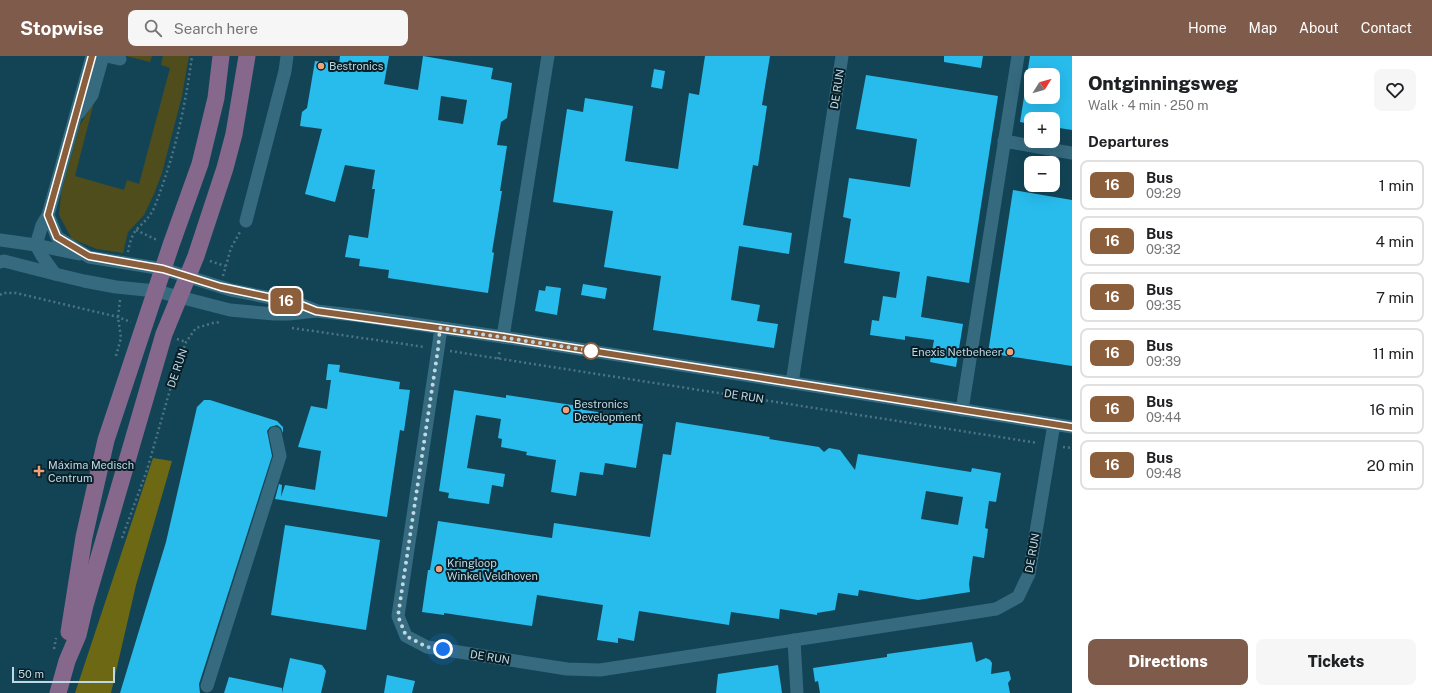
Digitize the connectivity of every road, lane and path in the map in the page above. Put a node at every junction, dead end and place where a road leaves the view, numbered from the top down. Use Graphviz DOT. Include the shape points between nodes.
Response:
graph roads {
  1 [pos="92,56"];
  2 [pos="103,56"];
  3 [pos="192,56"];
  4 [pos="221,56"];
  5 [pos="247,56"];
  6 [pos="287,56"];
  7 [pos="548,56"];
  8 [pos="842,56"];
  9 [pos="1018,56"];
  10 [pos="74,120"];
  11 [pos="1004,142"];
  12 [pos="1072,153"];
  13 [pos="48,215"];
  14 [pos="246,221"];
  15 [pos="136,230"];
  16 [pos="0,240"];
  17 [pos="36,245"];
  18 [pos="89,256"];
  19 [pos="0,262"];
  20 [pos="224,266"];
  21 [pos="163,269"];
  22 [pos="55,274"];
  23 [pos="187,276"];
  24 [pos="156,291"];
  25 [pos="0,295"];
  26 [pos="179,296"];
  27 [pos="316,311"];
  28 [pos="118,317"];
  29 [pos="226,322"];
  30 [pos="290,328"];
  31 [pos="440,328"];
  32 [pos="503,337"];
  33 [pos="438,349"];
  34 [pos="792,383"];
  35 [pos="962,410"];
  36 [pos="1054,424"];
  37 [pos="1072,427"];
  38 [pos="276,434"];
  39 [pos="1050,445"];
  40 [pos="1072,448"];
  41 [pos="119,545"];
  42 [pos="794,640"];
  43 [pos="67,661"];
  44 [pos="207,686"];
  45 [pos="58,693"];
  46 [pos="797,693"];
  1 -- 10 [label="street"];
  2 -- 10 [label="street" via="92,95"];
  3 -- 15 [label="path" via="186,99 162,188 153,211 145,223"];
  4 -- 21 [label="main road, DE RUN" via="216,98 200,164"];
  5 -- 23 [label="main road, DE RUN" via="234,134 225,168"];
  6 -- 14 [label="street"];
  7 -- 32 [label="street"];
  8 -- 34 [label="street, DE RUN"];
  9 -- 11 [label="street"];
  10 -- 13 [label="street"];
  11 -- 12 [label="street"];
  11 -- 35 [label="street"];
  13 -- 17 [label="street"];
  13 -- 18 [label="street, DE RUN" via="57,237"];
  14 -- 20 [label="path"];
  16 -- 17 [label="street"];
  17 -- 18 [label="street"];
  17 -- 22 [label="street"];
  18 -- 21 [label="street, DE RUN"];
  19 -- 22 [label="street, DE RUN"];
  21 -- 23 [label="street, DE RUN"];
  21 -- 24 [label="main road, DE RUN"];
  22 -- 24 [label="street, DE RUN" via="116,288"];
  23 -- 26 [label="main road, DE RUN"];
  23 -- 27 [label="street, DE RUN" via="231,290 296,303"];
  24 -- 26 [label="street, DE RUN"];
  24 -- 43 [label="main road, DE RUN" via="106,440 84,537 69,624"];
  25 -- 28 [label="path" via="16,293"];
  26 -- 27 [label="street, DE RUN" via="230,310 274,314"];
  26 -- 43 [label="main road, DE RUN" via="160,346 78,635"];
  27 -- 31 [label="street, DE RUN"];
  29 -- 41 [label="path, DE RUN" via="196,328 186,342 147,470"];
  30 -- 33 [label="path, DE RUN"];
  31 -- 32 [label="street, DE RUN"];
  31 -- 33 [label="street, DE RUN"];
  32 -- 34 [label="street, DE RUN"];
  33 -- 39 [label="path, DE RUN"];
  33 -- 42 [label="street, DE RUN" via="398,616 406,636 427,647 567,669 600,670"];
  34 -- 35 [label="street, DE RUN"];
  35 -- 36 [label="street, DE RUN"];
  36 -- 37 [label="street, DE RUN"];
  36 -- 39 [label="street, DE RUN"];
  38 -- 44 [label="street" via="280,456"];
  39 -- 40 [label="path, DE RUN"];
  39 -- 42 [label="street, DE RUN" via="1029,574 1018,597 996,609"];
  42 -- 46 [label="street"];
  43 -- 45 [label="main road, DE RUN"];
}
